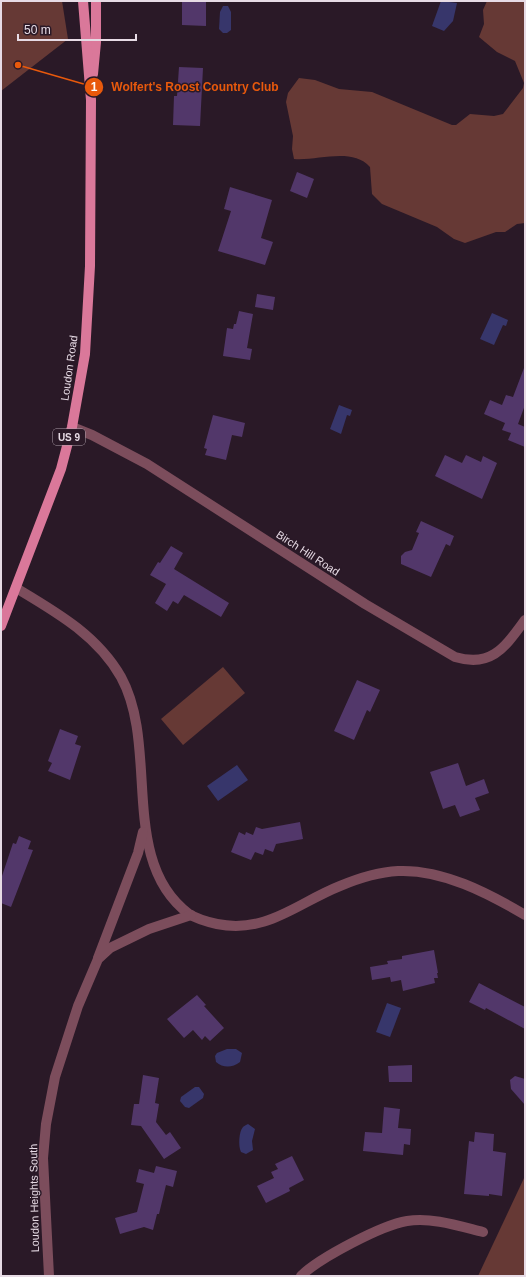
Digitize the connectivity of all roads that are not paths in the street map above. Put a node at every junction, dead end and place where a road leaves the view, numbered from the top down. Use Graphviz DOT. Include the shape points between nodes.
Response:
graph roads {
  1 [pos="83,1"];
  2 [pos="96,1"];
  3 [pos="90,100"];
  4 [pos="72,427"];
  5 [pos="16,588"];
  6 [pos="525,620"];
  7 [pos="1,626"];
  8 [pos="144,826"];
  9 [pos="191,915"];
  10 [pos="525,915"];
  11 [pos="98,959"];
  12 [pos="483,1232"];
  13 [pos="48,1274"];
  14 [pos="301,1276"];
  1 -- 3 [label="main road, US 9"];
  2 -- 3 [label="main road, US 9" via="96,42"];
  3 -- 4 [label="main road, Loudon Road / US 9" via="90,266 87,325 85,354"];
  4 -- 5 [label="main road, Loudon Road / US 9" via="52,493"];
  4 -- 6 [label="street, Birch Hill Road" via="148,464 365,604 456,657 470,660 489,658 506,645"];
  5 -- 7 [label="main road, Loudon Road / US 9"];
  5 -- 8 [label="street, Loudon Heights South" via="74,624 88,636 124,683 136,724"];
  8 -- 9 [label="street, Loudon Heights South" via="148,847 159,875 173,898"];
  8 -- 11 [label="street, Loudon Heights South" via="138,853"];
  9 -- 10 [label="street, Loudon Heights South" via="216,924 247,926 277,917 339,886 375,874 403,871 429,873 456,881"];
  9 -- 11 [label="street, Loudon Heights South" via="124,940"];
  11 -- 13 [label="street, Loudon Heights South" via="66,1039 47,1113 43,1158"];
  12 -- 14 [label="street" via="439,1222 407,1221 390,1226 339,1250 317,1262"];
}
